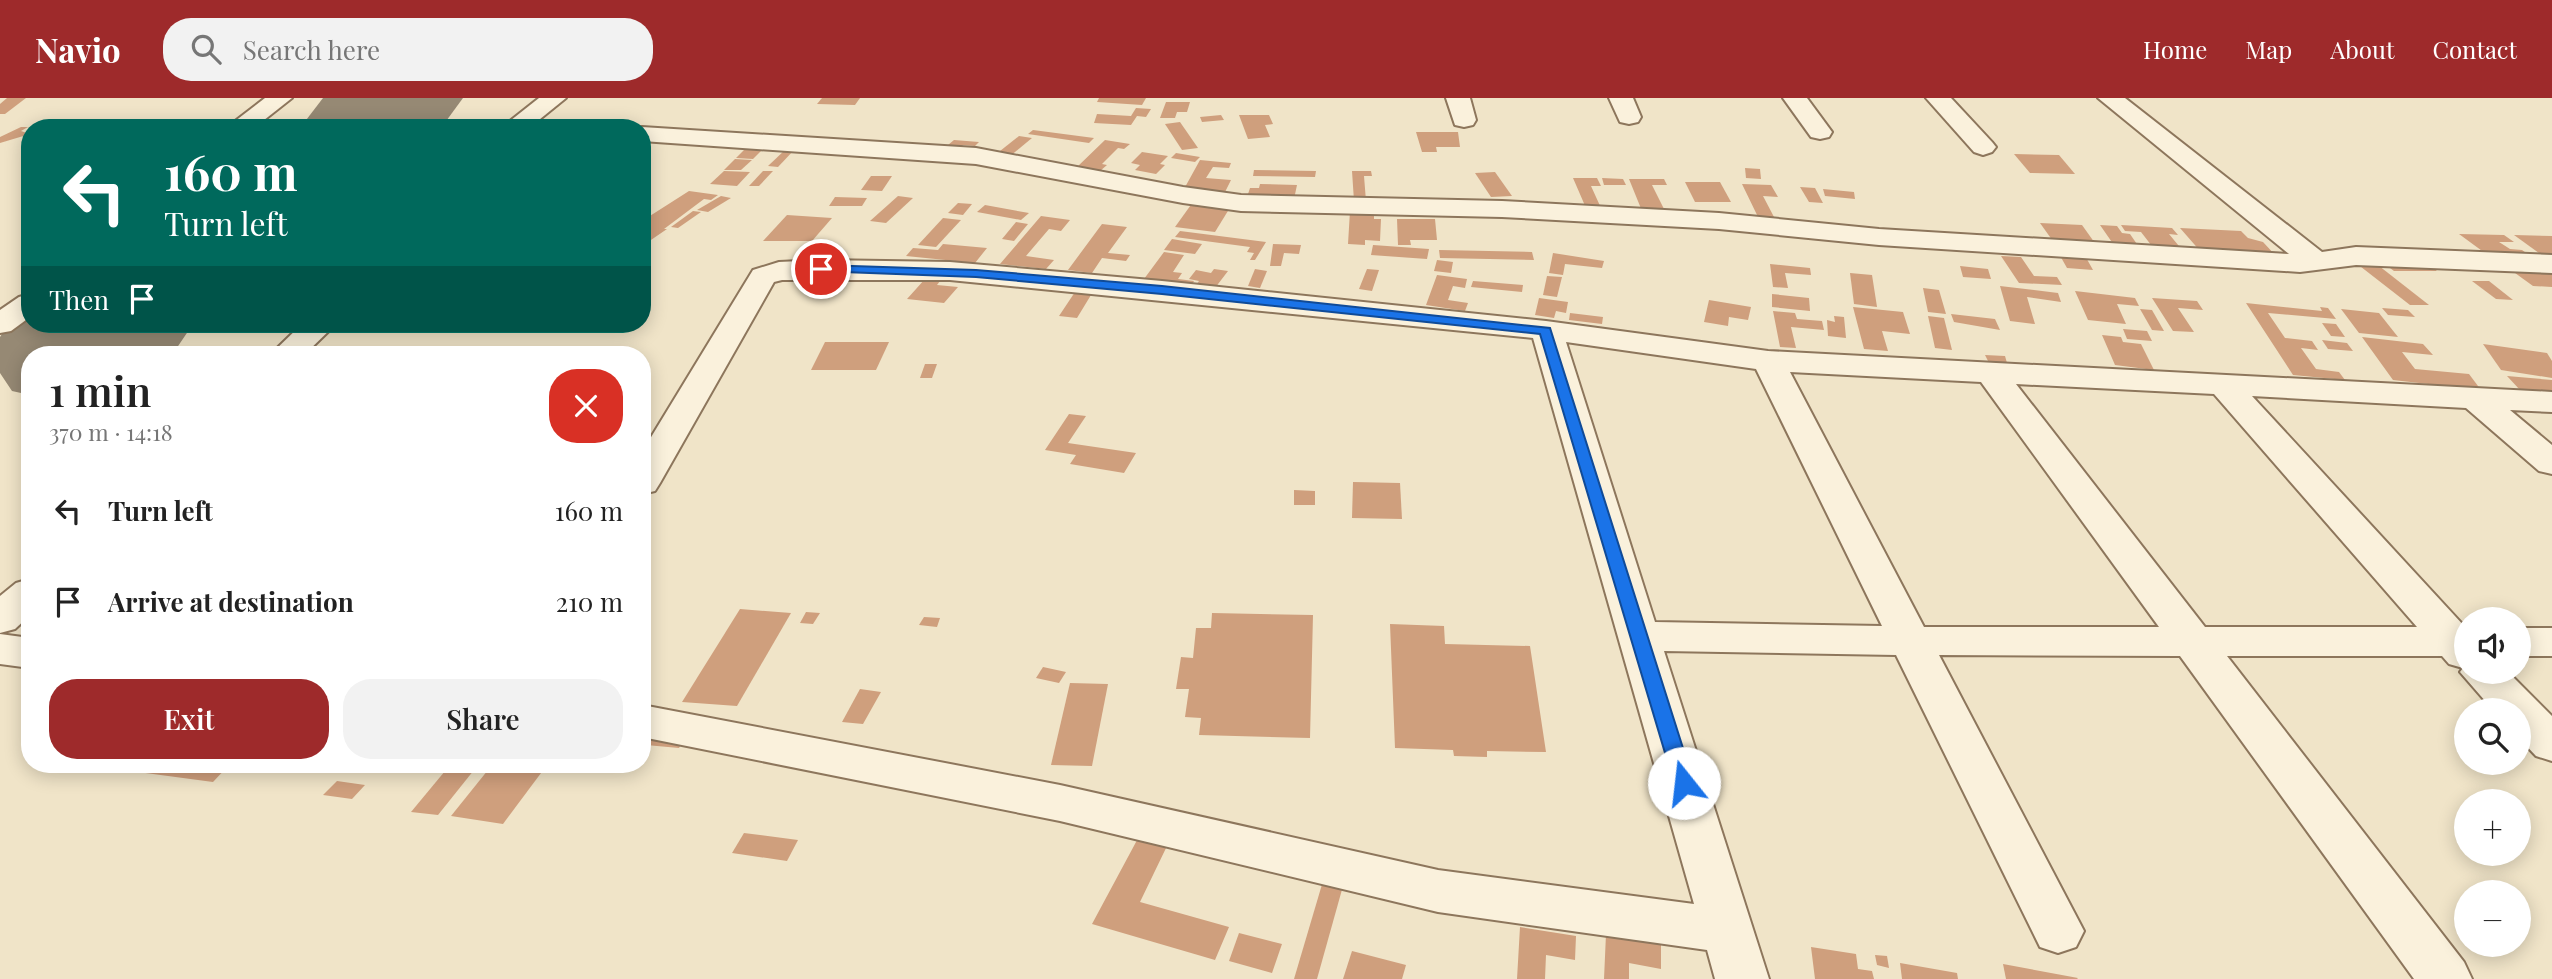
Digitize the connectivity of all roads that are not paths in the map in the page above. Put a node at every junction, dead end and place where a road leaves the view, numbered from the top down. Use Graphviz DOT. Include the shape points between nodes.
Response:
graph roads {
  1 [pos="280,98"];
  2 [pos="554,98"];
  3 [pos="1796,98"];
  4 [pos="1938,98"];
  5 [pos="2110,98"];
  6 [pos="251,119"];
  7 [pos="530,119"];
  8 [pos="1820,132"];
  9 [pos="651,135"];
  10 [pos="1983,147"];
  11 [pos="2316,261"];
  12 [pos="2552,264"];
  13 [pos="21,309"];
  14 [pos="0,324"];
  15 [pos="1546,331"];
  16 [pos="310,333"];
  17 [pos="296,346"];
  18 [pos="1768,361"];
  19 [pos="1991,373"];
  20 [pos="2223,384"];
  21 [pos="2474,397"];
  22 [pos="2552,402"];
  23 [pos="2552,463"];
  24 [pos="651,468"];
  25 [pos="21,600"];
  26 [pos="0,619"];
  27 [pos="1640,636"];
  28 [pos="2454,639"];
  29 [pos="1910,640"];
  30 [pos="2192,642"];
  31 [pos="2531,642"];
  32 [pos="2552,642"];
  33 [pos="0,649"];
  34 [pos="21,652"];
  35 [pos="2454,652"];
  36 [pos="2496,684"];
  37 [pos="651,723"];
  38 [pos="2552,744"];
  39 [pos="1728,931"];
  40 [pos="2059,932"];
  41 [pos="1742,979"];
  42 [pos="2445,979"];
  1 -- 6 [label="street"];
  2 -- 7 [label="street"];
  3 -- 8 [label="street"];
  4 -- 10 [label="street"];
  5 -- 11 [label="street"];
  9 -- 11 [label="street" via="976,156 1241,203 1502,209 1705,220 1879,237"];
  11 -- 12 [label="street" via="2356,256"];
  13 -- 14 [label="street"];
  15 -- 18 [label="street"];
  15 -- 24 [label="street" via="950,271 779,271 763,276"];
  15 -- 27 [label="street"];
  16 -- 17 [label="street"];
  18 -- 19 [label="street"];
  18 -- 29 [label="street"];
  19 -- 20 [label="street"];
  19 -- 30 [label="street"];
  20 -- 21 [label="street"];
  20 -- 28 [label="street"];
  21 -- 22 [label="street"];
  21 -- 23 [label="street"];
  25 -- 26 [label="street"];
  27 -- 29 [label="street"];
  27 -- 39 [label="street"];
  29 -- 30 [label="street"];
  29 -- 40 [label="street"];
  30 -- 35 [label="street"];
  30 -- 42 [label="street"];
  31 -- 32 [label="street"];
  33 -- 34 [label="street"];
  36 -- 38 [label="street"];
  37 -- 39 [label="street" via="1060,803 1438,891"];
  39 -- 41 [label="street"];
}
